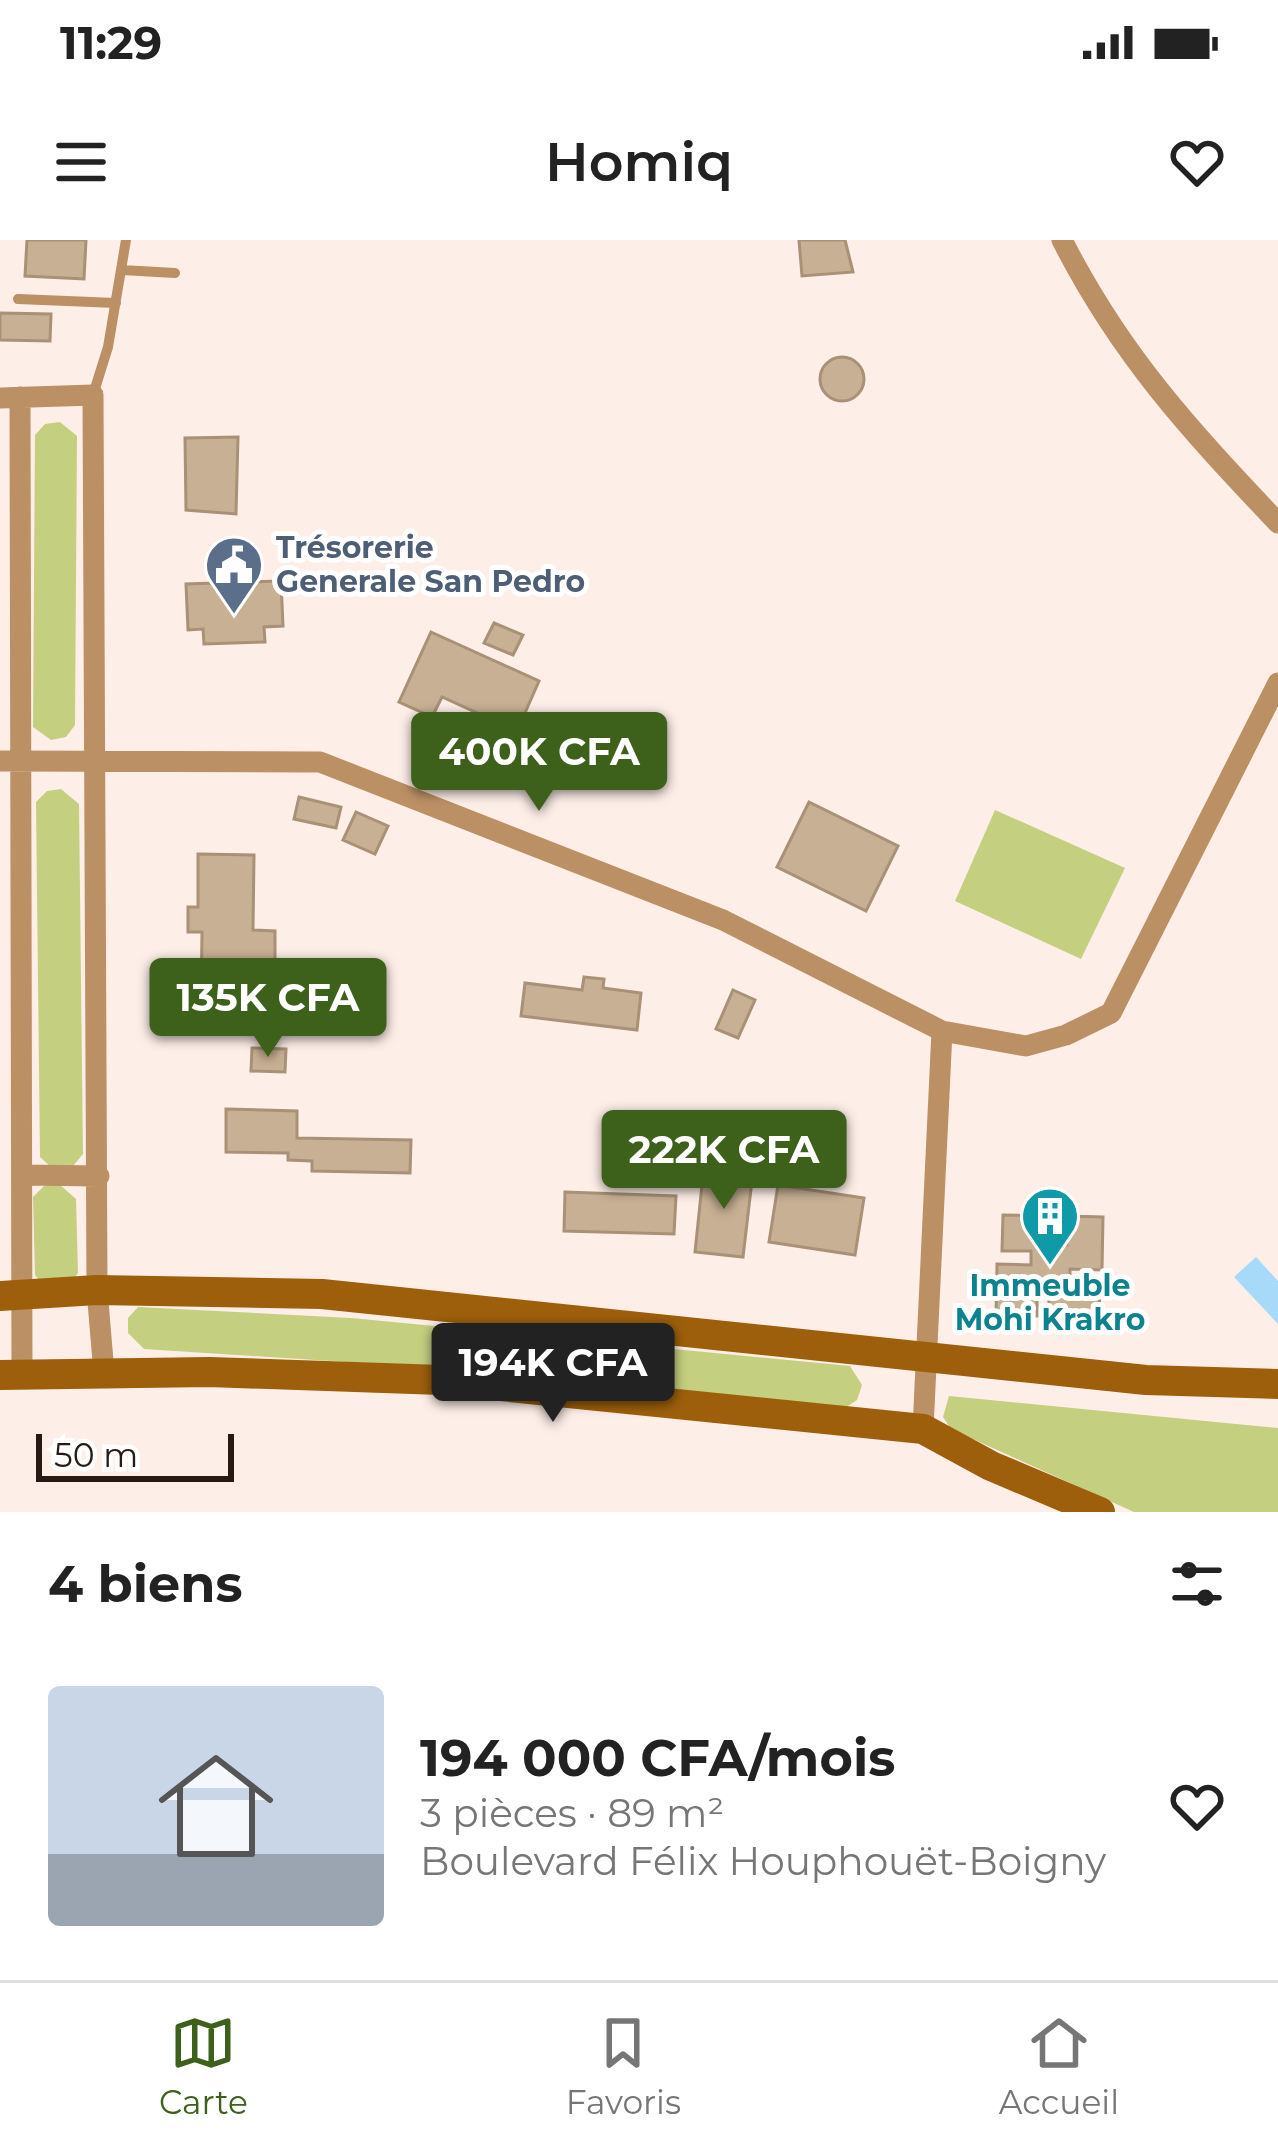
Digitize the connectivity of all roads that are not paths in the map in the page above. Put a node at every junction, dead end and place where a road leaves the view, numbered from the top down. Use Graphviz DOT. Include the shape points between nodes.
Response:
graph roads {
  1 [pos="126,240"];
  2 [pos="1062,240"];
  3 [pos="122,270"];
  4 [pos="176,273"];
  5 [pos="18,299"];
  6 [pos="116,303"];
  7 [pos="93,395"];
  8 [pos="10,397"];
  9 [pos="11,458"];
  10 [pos="1278,523"];
  11 [pos="11,536"];
  12 [pos="1278,683"];
  13 [pos="95,758"];
  14 [pos="24,760"];
  15 [pos="0,761"];
  16 [pos="11,901"];
  17 [pos="941,1031"];
  18 [pos="24,1175"];
  19 [pos="99,1176"];
  20 [pos="97,1290"];
  21 [pos="11,1295"];
  22 [pos="927,1359"];
  23 [pos="104,1373"];
  24 [pos="11,1375"];
  25 [pos="1278,1384"];
  26 [pos="922,1429"];
  27 [pos="1100,1512"];
  1 -- 3 [label="lane"];
  2 -- 10 [label="street" via="1170,411"];
  3 -- 4 [label="lane"];
  3 -- 6 [label="lane"];
  5 -- 6 [label="lane"];
  6 -- 7 [label="lane"];
  7 -- 8 [label="street"];
  7 -- 13 [label="street"];
  8 -- 9 [label="street"];
  9 -- 11 [label="street"];
  11 -- 14 [label="street"];
  12 -- 17 [label="street" via="1111,1013 1026,1046"];
  13 -- 14 [label="street"];
  13 -- 17 [label="street" via="320,762 356,773 723,920"];
  13 -- 19 [label="street"];
  14 -- 15 [label="street"];
  14 -- 16 [label="street"];
  16 -- 18 [label="street"];
  17 -- 22 [label="street"];
  18 -- 19 [label="street"];
  18 -- 21 [label="street"];
  19 -- 20 [label="street"];
  20 -- 21 [label="street"];
  20 -- 22 [label="street" via="322,1294"];
  20 -- 23 [label="street"];
  21 -- 24 [label="street"];
  22 -- 25 [label="street"];
  22 -- 26 [label="street"];
  23 -- 24 [label="street"];
  23 -- 26 [label="street" via="441,1380"];
  26 -- 27 [label="street"];
}
